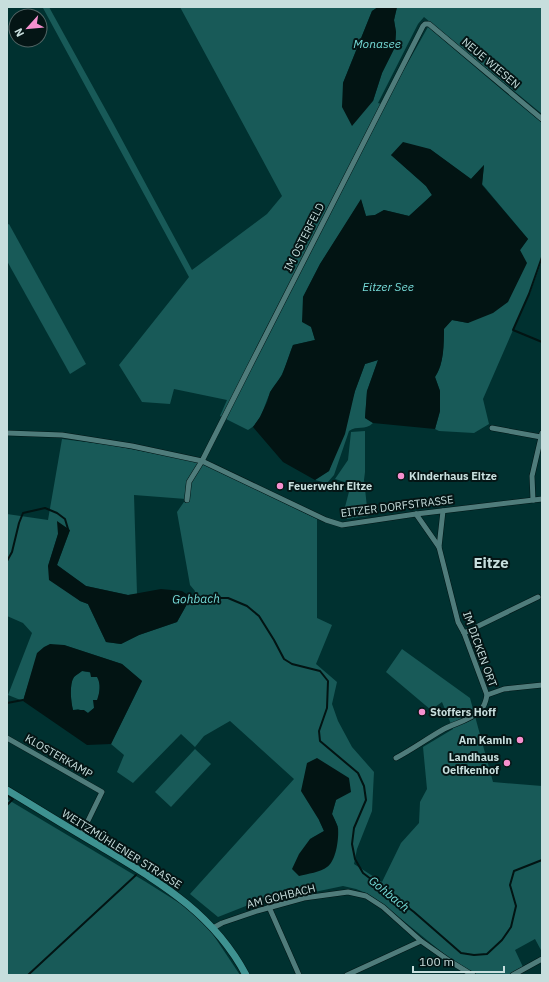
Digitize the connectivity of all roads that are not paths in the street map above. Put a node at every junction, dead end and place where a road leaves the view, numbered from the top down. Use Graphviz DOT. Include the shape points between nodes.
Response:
graph roads {
  1 [pos="425,24"];
  2 [pos="542,119"];
  3 [pos="492,428"];
  4 [pos="7,433"];
  5 [pos="541,435"];
  6 [pos="202,461"];
  7 [pos="542,499"];
  8 [pos="187,500"];
  9 [pos="533,500"];
  10 [pos="443,511"];
  11 [pos="416,514"];
  12 [pos="439,547"];
  13 [pos="538,597"];
  14 [pos="464,633"];
  15 [pos="542,685"];
  16 [pos="487,695"];
  17 [pos="7,738"];
  18 [pos="396,758"];
  19 [pos="7,790"];
  20 [pos="81,835"];
  21 [pos="269,907"];
  22 [pos="213,928"];
  23 [pos="421,941"];
  24 [pos="542,959"];
  25 [pos="470,974"];
  26 [pos="246,975"];
  27 [pos="299,975"];
  28 [pos="347,975"];
  29 [pos="513,975"];
  1 -- 2 [label="street, NEUE WIESEN" via="430,24"];
  1 -- 6 [label="street, IM OSTERFELD" via="420,29"];
  3 -- 5 [label="street"];
  4 -- 6 [label="street, EITZER DORFSTRASSE" via="62,435"];
  5 -- 9 [label="street" via="532,476"];
  6 -- 8 [label="street, IM OSTERFELD" via="189,482"];
  6 -- 11 [label="street, EITZER DORFSTRASSE" via="326,520 342,524"];
  7 -- 9 [label="street, EITZER DORFSTRASSE"];
  9 -- 10 [label="street, EITZER DORFSTRASSE"];
  10 -- 11 [label="street, EITZER DORFSTRASSE"];
  10 -- 12 [label="street, IM DICKEN ORT"];
  11 -- 12 [label="street, IM DICKEN ORT"];
  12 -- 14 [label="street, IM DICKEN ORT" via="458,622"];
  13 -- 14 [label="street"];
  14 -- 16 [label="street, IM DICKEN ORT"];
  15 -- 16 [label="street" via="504,689"];
  16 -- 18 [label="street, IM DICKEN ORT" via="485,705 478,713 444,729"];
  17 -- 20 [label="street, KLOSTERKAMP" via="102,792"];
  19 -- 20 [label="street, WEITZMÜHLENER STRASSE"];
  20 -- 22 [label="street, WEITZMÜHLENER STRASSE" via="158,882 194,909"];
  21 -- 22 [label="street, AM GOHBACH"];
  21 -- 23 [label="street, AM GOHBACH" via="304,898 355,893 366,896 383,907"];
  21 -- 27 [label="street"];
  22 -- 26 [label="street, WEITZMÜHLENER STRASSE"];
  23 -- 25 [label="street, AM GOHBACH"];
  23 -- 28 [label="street"];
  24 -- 29 [label="street"];
}
